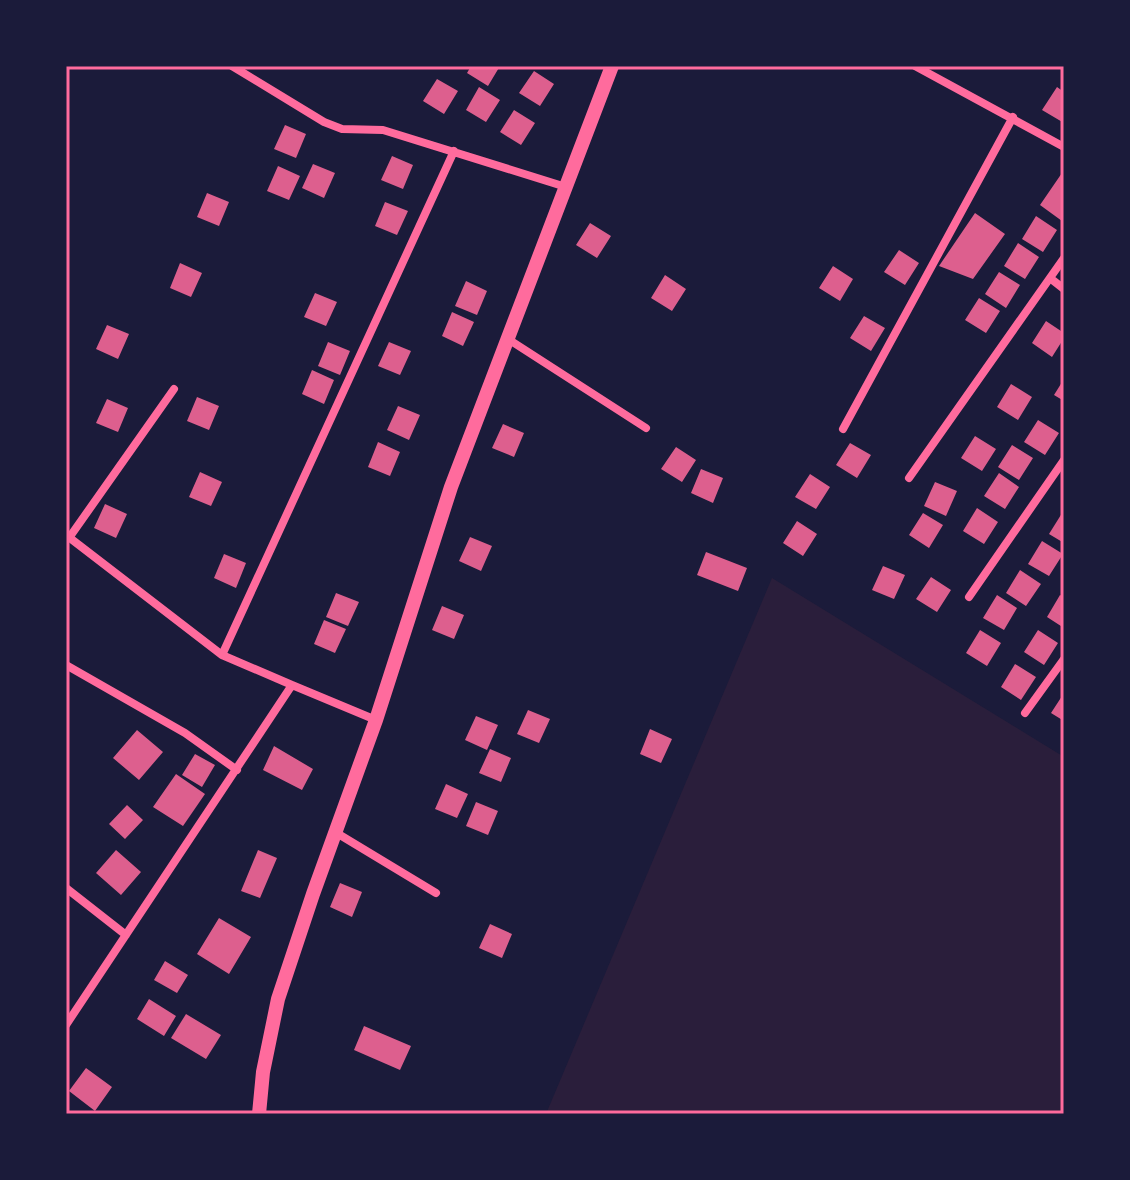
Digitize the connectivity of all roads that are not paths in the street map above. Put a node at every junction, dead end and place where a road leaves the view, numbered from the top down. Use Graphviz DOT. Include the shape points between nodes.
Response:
graph roads {
  1 [pos="232,66"];
  2 [pos="612,66"];
  3 [pos="915,66"];
  4 [pos="1013,117"];
  5 [pos="1064,147"];
  6 [pos="454,151"];
  7 [pos="566,187"];
  8 [pos="1064,258"];
  9 [pos="1050,278"];
  10 [pos="1064,289"];
  11 [pos="508,339"];
  12 [pos="174,389"];
  13 [pos="646,428"];
  14 [pos="843,429"];
  15 [pos="1064,460"];
  16 [pos="909,478"];
  17 [pos="68,537"];
  18 [pos="969,597"];
  19 [pos="222,655"];
  20 [pos="1064,659"];
  21 [pos="66,665"];
  22 [pos="292,685"];
  23 [pos="1025,713"];
  24 [pos="376,720"];
  25 [pos="237,770"];
  26 [pos="335,832"];
  27 [pos="66,888"];
  28 [pos="436,893"];
  29 [pos="126,935"];
  30 [pos="66,1006"];
  31 [pos="75,1013"];
  32 [pos="66,1025"];
  33 [pos="259,1114"];
  1 -- 6 [label="street" via="342,129 383,130"];
  2 -- 7 [label="street"];
  3 -- 4 [label="street"];
  4 -- 5 [label="street"];
  4 -- 14 [label="street"];
  6 -- 7 [label="street"];
  6 -- 19 [label="street"];
  7 -- 11 [label="street"];
  8 -- 9 [label="street"];
  9 -- 10 [label="street"];
  9 -- 16 [label="street"];
  11 -- 13 [label="street"];
  11 -- 24 [label="street" via="451,487"];
  12 -- 17 [label="street"];
  15 -- 18 [label="street"];
  17 -- 19 [label="street"];
  19 -- 22 [label="street"];
  20 -- 23 [label="street"];
  21 -- 25 [label="street" via="185,733"];
  22 -- 24 [label="street"];
  22 -- 25 [label="street"];
  24 -- 26 [label="street"];
  25 -- 29 [label="street"];
  26 -- 28 [label="street"];
  26 -- 33 [label="street" via="278,999"];
  27 -- 29 [label="street"];
  29 -- 31 [label="street"];
  30 -- 31 [label="street"];
  31 -- 32 [label="street"];
}
